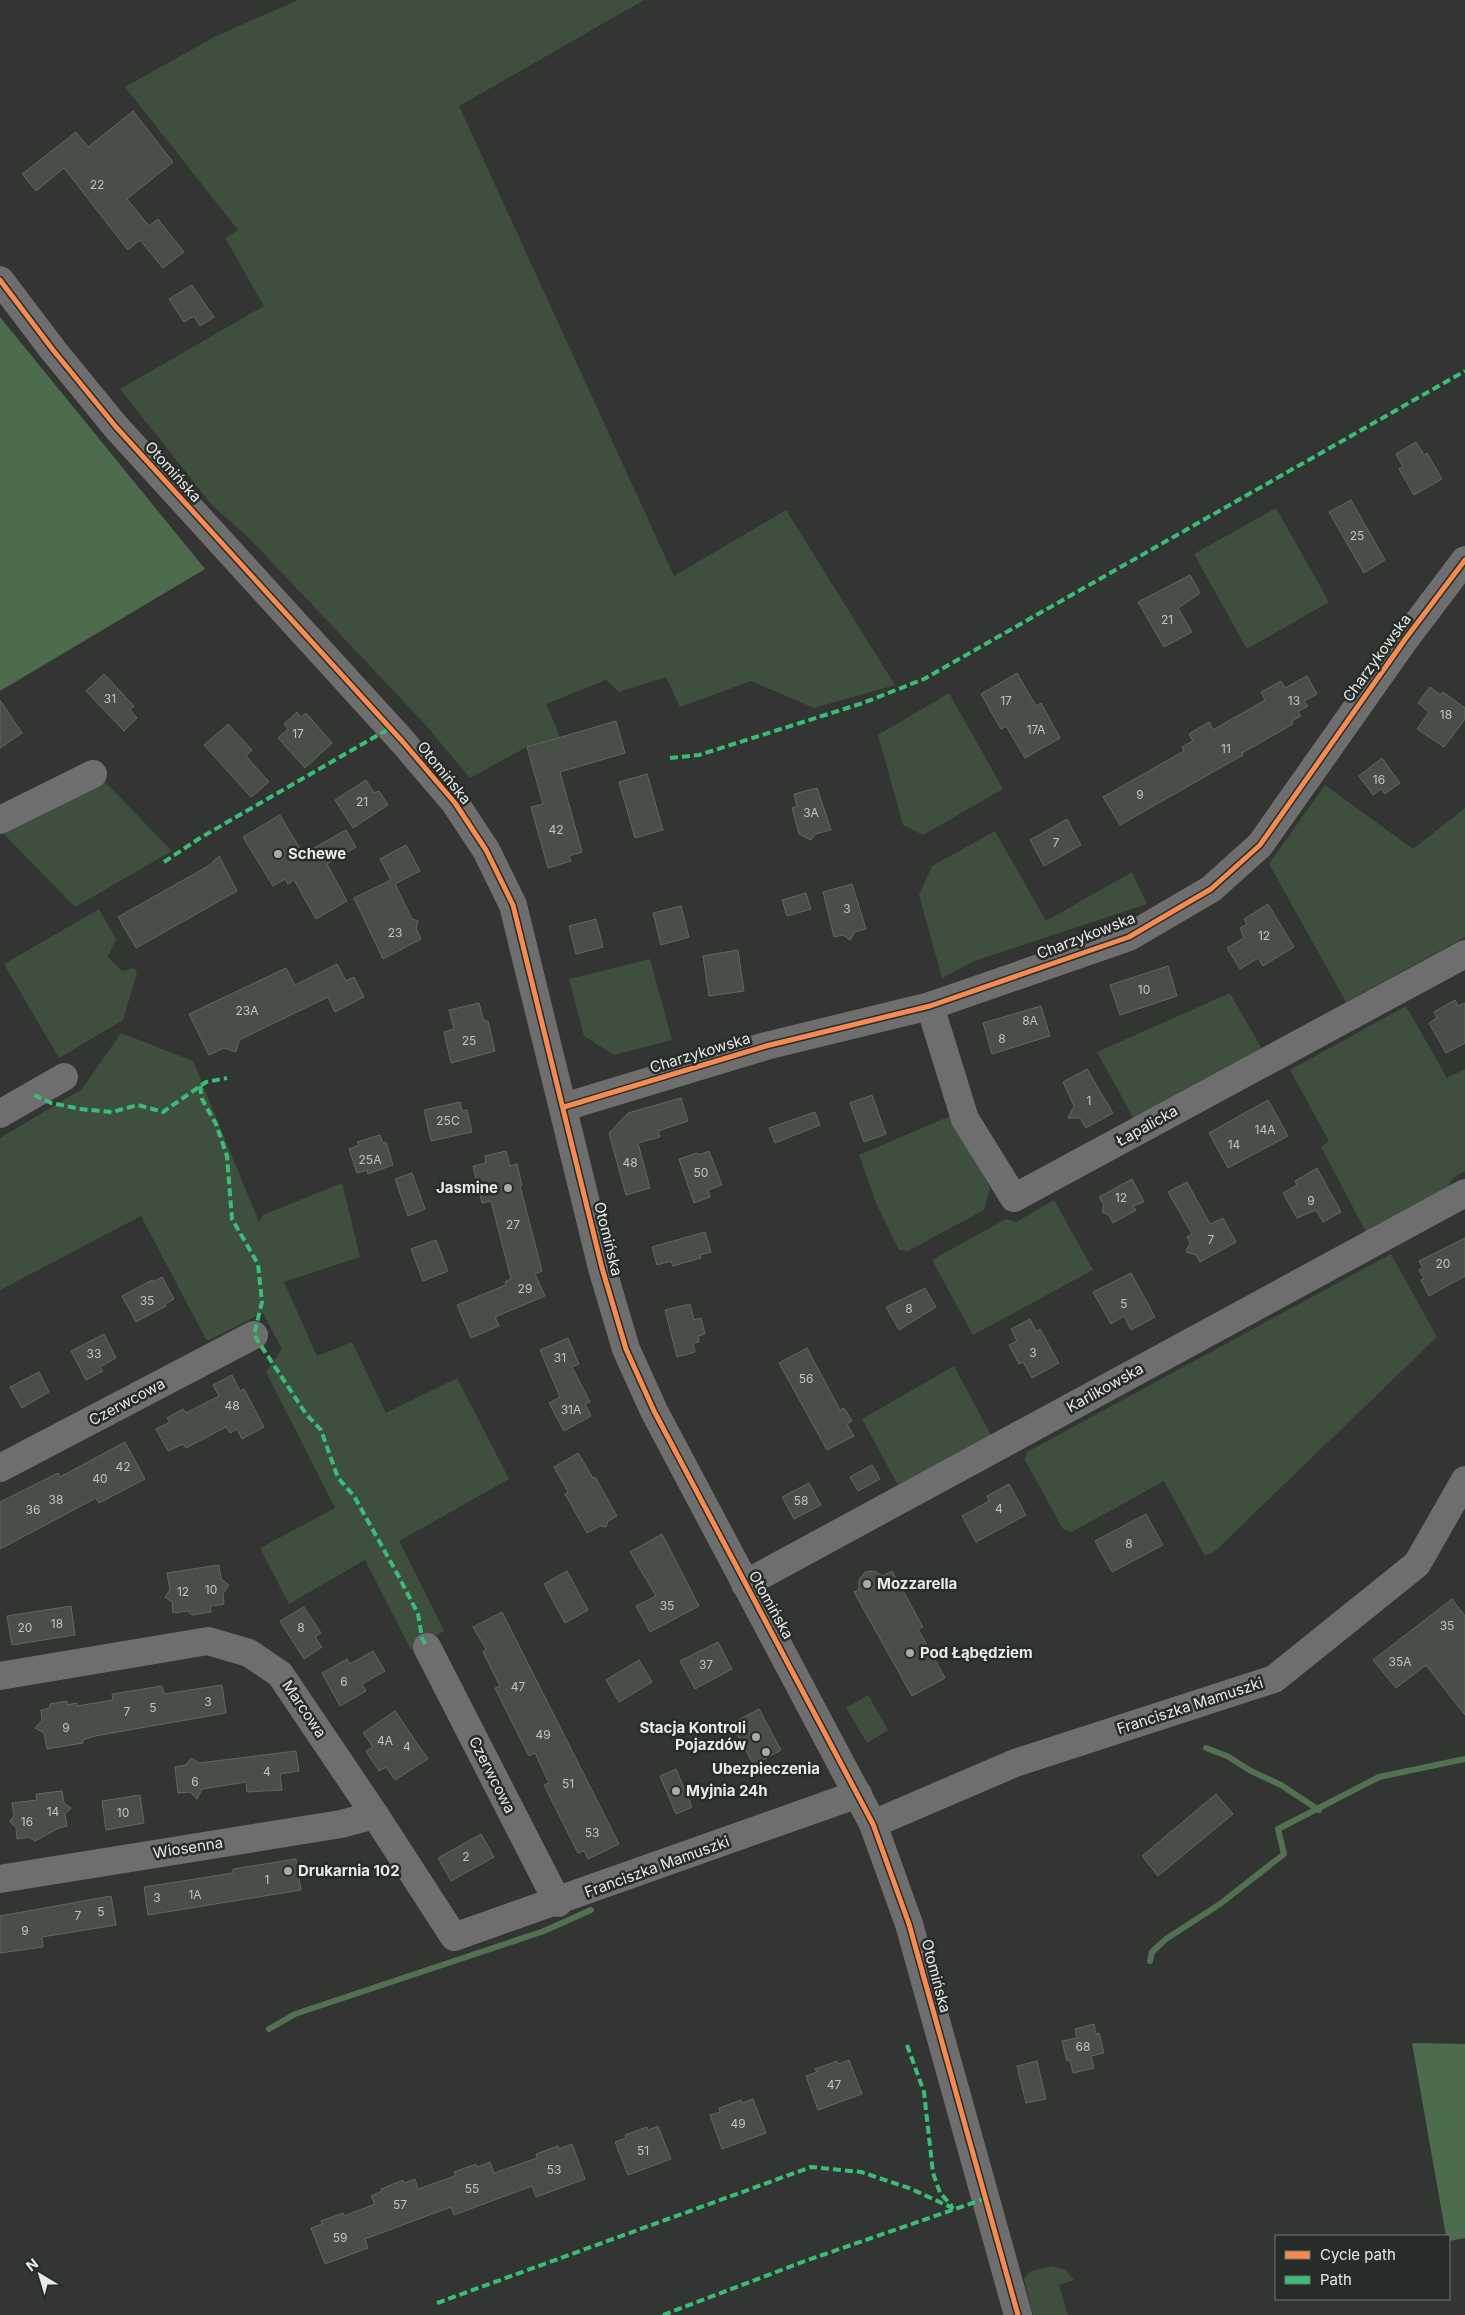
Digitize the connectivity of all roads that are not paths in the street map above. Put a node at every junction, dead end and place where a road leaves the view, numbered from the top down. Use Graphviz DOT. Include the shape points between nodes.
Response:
graph roads {
  1 [pos="0,280"];
  2 [pos="1465,560"];
  3 [pos="93,774"];
  4 [pos="0,820"];
  5 [pos="1465,954"];
  6 [pos="930,1006"];
  7 [pos="64,1077"];
  8 [pos="564,1107"];
  9 [pos="0,1114"];
  10 [pos="1465,1193"];
  11 [pos="254,1336"];
  12 [pos="0,1468"];
  13 [pos="1465,1480"];
  14 [pos="745,1584"];
  15 [pos="427,1647"];
  16 [pos="0,1676"];
  17 [pos="858,1794"];
  18 [pos="375,1814"];
  19 [pos="873,1824"];
  20 [pos="0,1879"];
  21 [pos="558,1902"];
  22 [pos="454,1937"];
  23 [pos="1018,2315"];
  1 -- 8 [label="street, Otomińska" via="116,427 403,742 459,809 486,850 514,905"];
  2 -- 6 [label="street, Charzykowska" via="1260,845 1211,889 1129,937"];
  3 -- 4 [label="street"];
  5 -- 6 [label="street, Łapalicka" via="1014,1198 965,1119"];
  6 -- 8 [label="street, Charzykowska" via="766,1046"];
  7 -- 9 [label="street"];
  8 -- 14 [label="street, Otomińska" via="602,1268 626,1349 654,1411"];
  10 -- 14 [label="street, Karlikowska"];
  11 -- 12 [label="street, Czerwcowa"];
  13 -- 19 [label="street, Franciszka Mamuszki" via="1417,1564 1274,1679 1015,1763"];
  14 -- 17 [label="street, Otomińska"];
  15 -- 21 [label="street, Czerwcowa"];
  16 -- 18 [label="street, Marcowa" via="208,1641 249,1653 280,1674"];
  17 -- 19 [label="street, Otomińska"];
  17 -- 21 [label="street, Franciszka Mamuszki"];
  18 -- 20 [label="street, Wiosenna" via="341,1824"];
  18 -- 22 [label="street, Marcowa"];
  19 -- 23 [label="street, Otomińska" via="909,1924"];
  21 -- 22 [label="street, Franciszka Mamuszki"];
}
